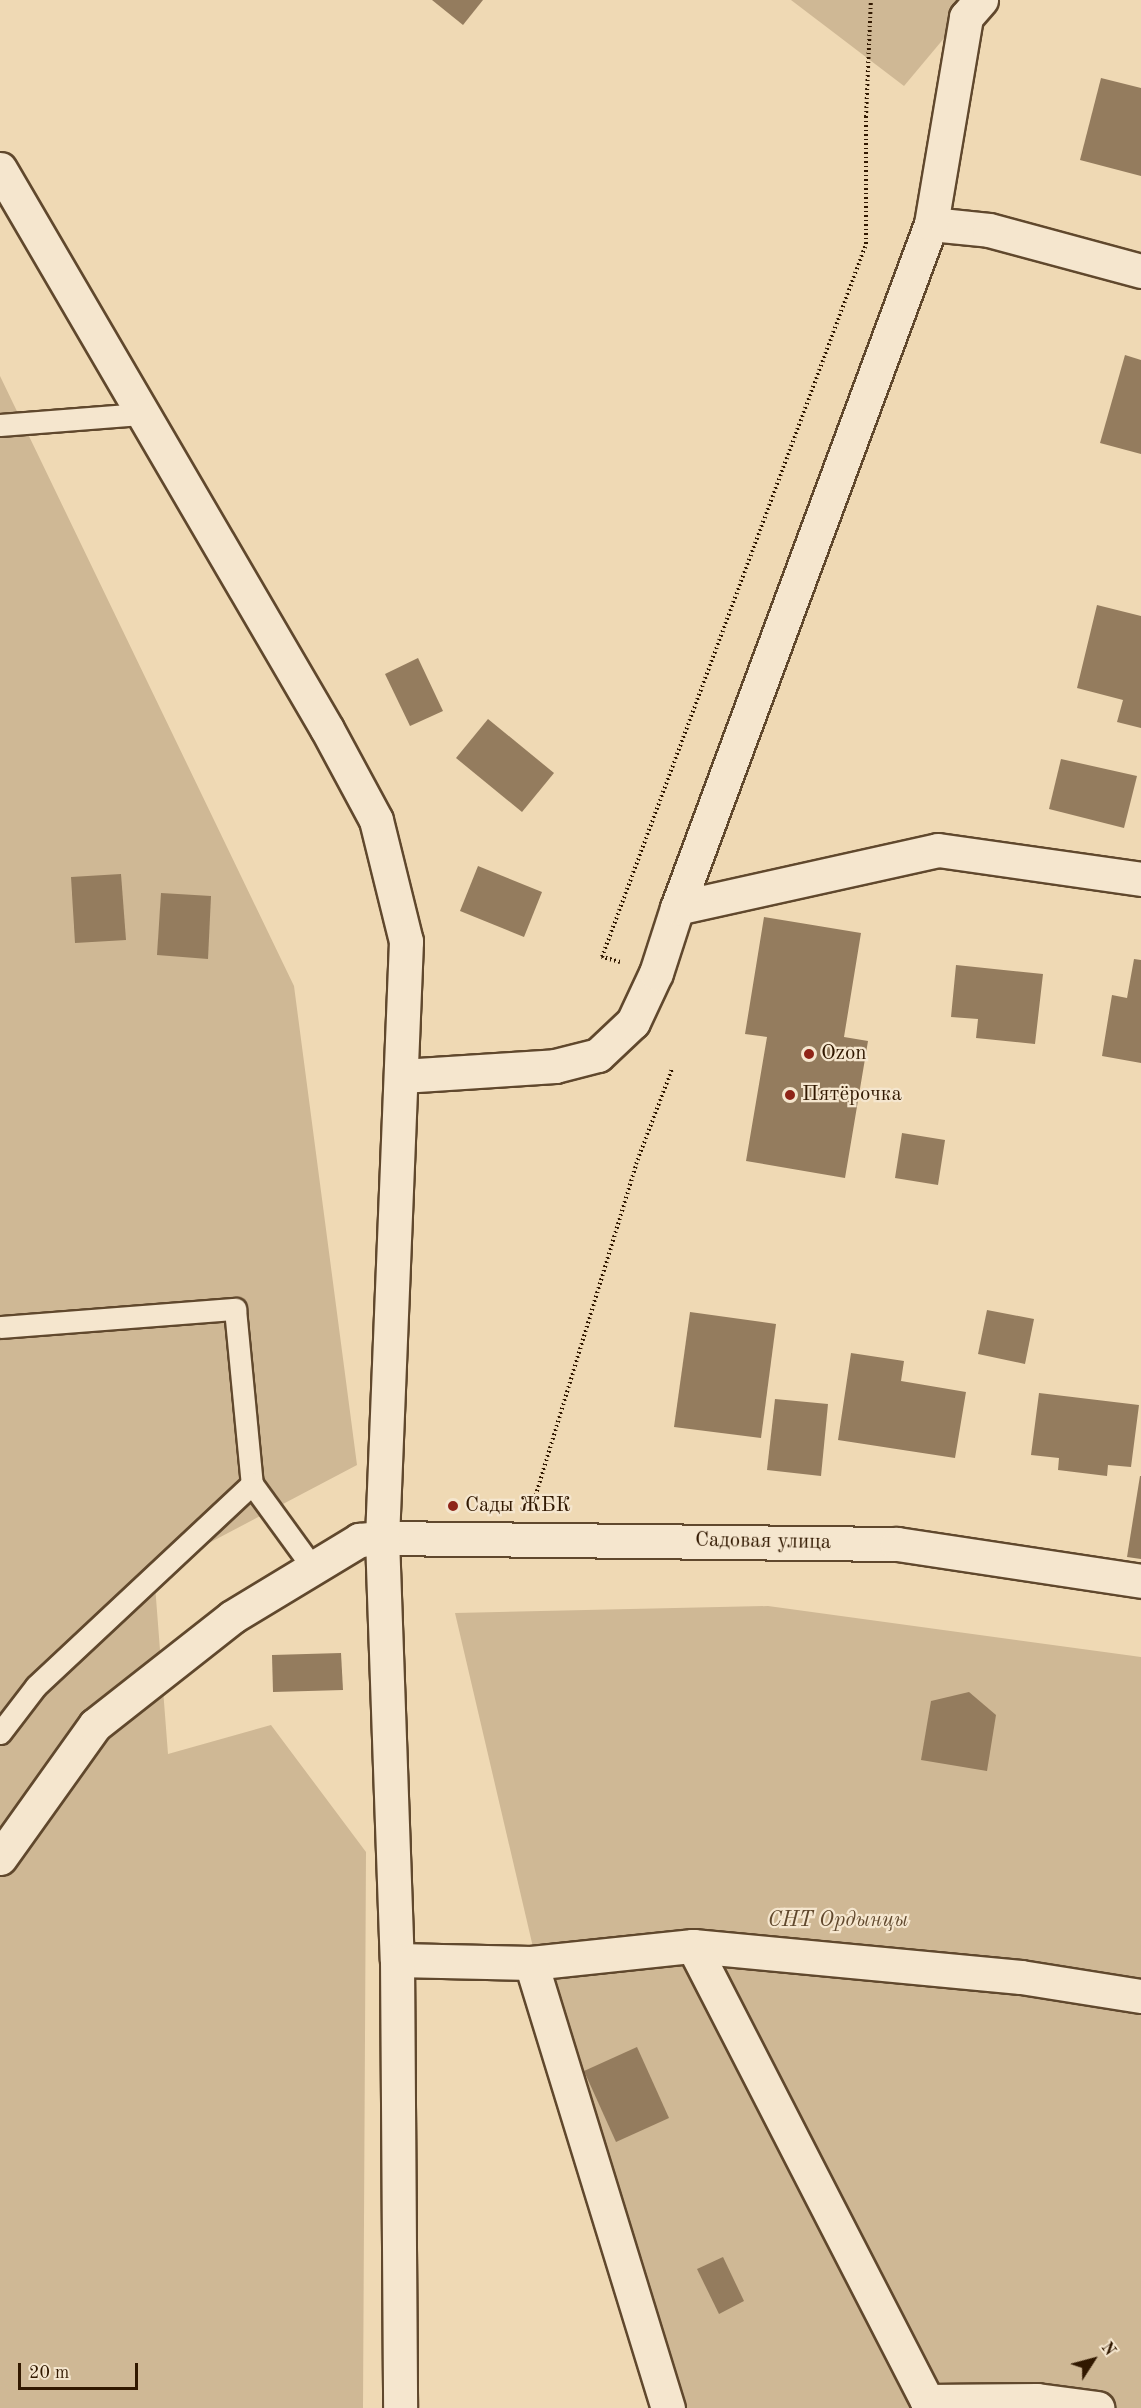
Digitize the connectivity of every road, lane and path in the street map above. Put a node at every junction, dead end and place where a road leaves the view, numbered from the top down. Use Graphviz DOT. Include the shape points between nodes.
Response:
graph roads {
  1 [pos="872,0"];
  2 [pos="981,0"];
  3 [pos="0,169"];
  4 [pos="931,224"];
  5 [pos="1141,271"];
  6 [pos="141,414"];
  7 [pos="0,425"];
  8 [pos="1141,879"];
  9 [pos="677,908"];
  10 [pos="656,973"];
  11 [pos="672,1069"];
  12 [pos="402,1076"];
  13 [pos="0,1327"];
  14 [pos="252,1484"];
  15 [pos="382,1538"];
  16 [pos="523,1539"];
  17 [pos="313,1568"];
  18 [pos="1141,1581"];
  19 [pos="0,1733"];
  20 [pos="0,1858"];
  21 [pos="693,1946"];
  22 [pos="397,1959"];
  23 [pos="531,1963"];
  24 [pos="1141,1996"];
  25 [pos="931,2404"];
  26 [pos="400,2408"];
  27 [pos="668,2408"];
  28 [pos="1097,2408"];
  1 -- 10 [label="path" via="866,117 866,244 602,957"];
  2 -- 4 [label="street" via="966,17"];
  3 -- 6 [label="street"];
  4 -- 5 [label="street" via="989,230"];
  4 -- 9 [label="street"];
  6 -- 7 [label="lane"];
  6 -- 12 [label="street" via="376,820 406,941"];
  8 -- 9 [label="street" via="938,850"];
  9 -- 10 [label="street"];
  10 -- 12 [label="street" via="633,1022 598,1056 555,1066"];
  11 -- 16 [label="path" via="636,1164"];
  12 -- 15 [label="street"];
  13 -- 14 [label="lane" via="235,1309"];
  14 -- 17 [label="lane"];
  14 -- 19 [label="lane" via="36,1686"];
  15 -- 16 [label="street, Садовая улица"];
  15 -- 17 [label="street, Садовая улица" via="359,1540"];
  15 -- 22 [label="street"];
  16 -- 18 [label="street, Садовая улица" via="897,1544"];
  17 -- 20 [label="street, Садовая улица" via="232,1617 95,1725"];
  21 -- 23 [label="street"];
  21 -- 24 [label="street" via="1021,1977"];
  21 -- 25 [label="street"];
  22 -- 23 [label="street"];
  22 -- 26 [label="street"];
  23 -- 27 [label="street"];
  25 -- 28 [label="street" via="1037,2400"];
}
